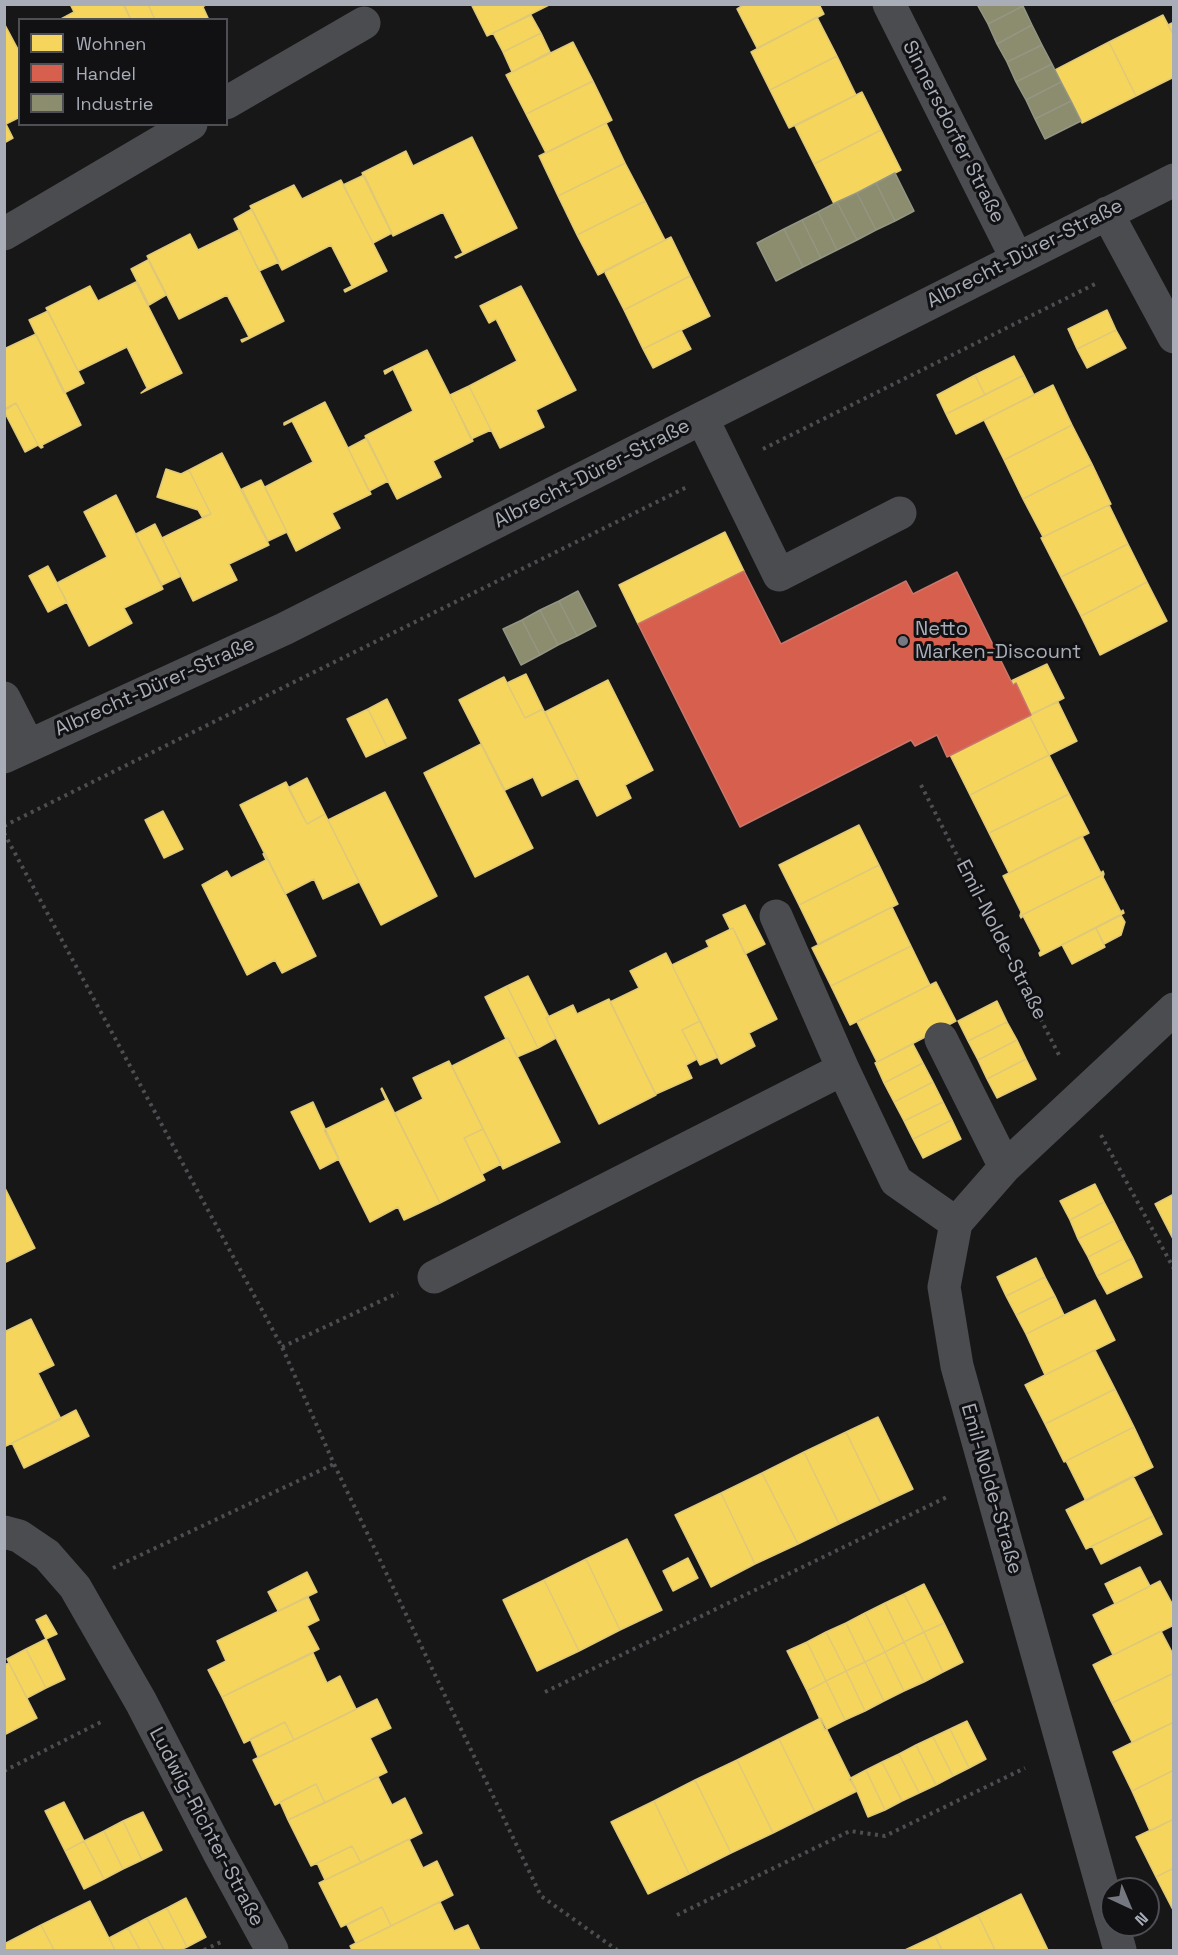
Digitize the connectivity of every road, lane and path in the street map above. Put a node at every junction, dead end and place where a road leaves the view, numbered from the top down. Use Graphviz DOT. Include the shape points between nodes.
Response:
graph roads {
  1 [pos="888,4"];
  2 [pos="364,23"];
  3 [pos="228,103"];
  4 [pos="188,126"];
  5 [pos="1173,180"];
  6 [pos="1107,213"];
  7 [pos="4,234"];
  8 [pos="1017,259"];
  9 [pos="1135,265"];
  10 [pos="1173,337"];
  11 [pos="702,418"];
  12 [pos="726,468"];
  13 [pos="900,513"];
  14 [pos="4,698"];
  15 [pos="16,751"];
  16 [pos="921,785"];
  17 [pos="4,826"];
  18 [pos="4,833"];
  19 [pos="776,916"];
  20 [pos="1173,1009"];
  21 [pos="941,1039"];
  22 [pos="843,1069"];
  23 [pos="1080,1096"];
  24 [pos="1005,1167"];
  25 [pos="956,1223"];
  26 [pos="1173,1269"];
  27 [pos="434,1277"];
  28 [pos="282,1347"];
  29 [pos="334,1464"];
  30 [pos="988,1478"];
  31 [pos="4,1532"];
  32 [pos="75,1587"];
  33 [pos="545,1692"];
  34 [pos="141,1702"];
  35 [pos="1064,1749"];
  36 [pos="4,1771"];
  37 [pos="1100,1880"];
  38 [pos="677,1915"];
  39 [pos="272,1950"];
  40 [pos="617,1950"];
  1 -- 8 [label="street, Sinnersdorfer Straße"];
  2 -- 3 [label="street"];
  4 -- 7 [label="street"];
  5 -- 6 [label="street, Albrecht-Dürer-Straße"];
  6 -- 8 [label="street, Albrecht-Dürer-Straße"];
  6 -- 9 [label="street"];
  8 -- 11 [label="street, Albrecht-Dürer-Straße"];
  9 -- 10 [label="street"];
  9 -- 12 [label="path"];
  11 -- 12 [label="street"];
  11 -- 15 [label="street, Albrecht-Dürer-Straße" via="284,629"];
  12 -- 13 [label="street" via="779,574"];
  12 -- 17 [label="path"];
  14 -- 15 [label="street"];
  16 -- 23 [label="path, Emil-Nolde-Straße"];
  18 -- 28 [label="path"];
  19 -- 22 [label="street"];
  20 -- 23 [label="street"];
  21 -- 24 [label="street"];
  22 -- 25 [label="street" via="896,1181"];
  22 -- 27 [label="street"];
  23 -- 24 [label="street"];
  23 -- 26 [label="path, Emil-Nolde-Straße"];
  24 -- 25 [label="street"];
  25 -- 30 [label="street, Emil-Nolde-Straße" via="944,1287 957,1366"];
  27 -- 28 [label="path"];
  28 -- 29 [label="path"];
  29 -- 32 [label="path"];
  29 -- 40 [label="path" via="541,1896"];
  30 -- 33 [label="path"];
  30 -- 35 [label="street, Emil-Nolde-Straße"];
  31 -- 32 [label="street, Ludwig-Richter-Straße" via="19,1536 47,1555"];
  32 -- 34 [label="street, Ludwig-Richter-Straße"];
  34 -- 36 [label="path"];
  34 -- 39 [label="street, Ludwig-Richter-Straße"];
  35 -- 37 [label="street, Emil-Nolde-Straße"];
  35 -- 38 [label="path" via="885,1836 850,1830"];
}
